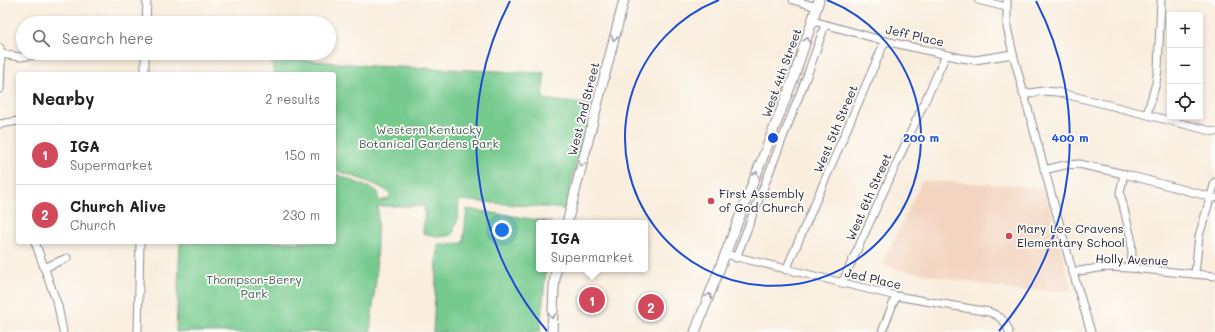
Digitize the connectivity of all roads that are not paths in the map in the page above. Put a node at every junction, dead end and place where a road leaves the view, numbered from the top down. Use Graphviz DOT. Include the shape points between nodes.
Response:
graph roads {
  1 [pos="147,0"];
  2 [pos="624,0"];
  3 [pos="793,0"];
  4 [pos="978,0"];
  5 [pos="1161,0"];
  6 [pos="1007,3"];
  7 [pos="818,4"];
  8 [pos="146,16"];
  9 [pos="813,21"];
  10 [pos="825,25"];
  11 [pos="886,41"];
  12 [pos="1,51"];
  13 [pos="1013,54"];
  14 [pos="946,55"];
  15 [pos="16,56"];
  16 [pos="145,60"];
  17 [pos="144,72"];
  18 [pos="0,89"];
  19 [pos="1023,94"];
  20 [pos="1147,114"];
  21 [pos="16,121"];
  22 [pos="0,124"];
  23 [pos="1215,132"];
  24 [pos="1044,170"];
  25 [pos="1124,174"];
  26 [pos="1215,182"];
  27 [pos="1213,197"];
  28 [pos="568,220"];
  29 [pos="36,244"];
  30 [pos="140,244"];
  31 [pos="725,254"];
  32 [pos="67,258"];
  33 [pos="736,258"];
  34 [pos="44,268"];
  35 [pos="1131,268"];
  36 [pos="786,270"];
  37 [pos="556,272"];
  38 [pos="1072,272"];
  39 [pos="1195,274"];
  40 [pos="1215,276"];
  41 [pos="842,283"];
  42 [pos="896,296"];
  43 [pos="63,332"];
  44 [pos="138,332"];
  45 [pos="552,332"];
  46 [pos="695,332"];
  47 [pos="882,332"];
  48 [pos="1009,332"];
  49 [pos="1091,332"];
  1 -- 8 [label="street"];
  2 -- 28 [label="main road, West 2nd Street, one-way"];
  3 -- 7 [label="street"];
  4 -- 6 [label="street"];
  5 -- 20 [label="street" via="1158,69"];
  6 -- 13 [label="street" via="1007,27"];
  7 -- 9 [label="main road, West 4th Street"];
  9 -- 10 [label="street, Jeff Place"];
  31 -- 9 [label="main road, West 4th Street, one-way" via="794,77"];
  10 -- 11 [label="street, Jeff Place"];
  10 -- 33 [label="street, West 4th Street"];
  11 -- 14 [label="street, Jeff Place"];
  11 -- 36 [label="street, West 5th Street"];
  12 -- 15 [label="street"];
  12 -- 18 [label="street"];
  13 -- 14 [label="street, Jeff Place" via="975,60"];
  13 -- 19 [label="street"];
  14 -- 41 [label="street, West 6th Street"];
  16 -- 17 [label="street"];
  19 -- 20 [label="street" via="1057,92"];
  19 -- 24 [label="street"];
  20 -- 23 [label="street"];
  21 -- 22 [label="street"];
  24 -- 25 [label="street" via="1079,164"];
  24 -- 38 [label="street"];
  25 -- 27 [label="street"];
  25 -- 35 [label="street" via="1120,193 1131,238"];
  26 -- 27 [label="street"];
  27 -- 39 [label="street" via="1199,236"];
  29 -- 34 [label="street"];
  30 -- 44 [label="street"];
  31 -- 33 [label="street, Jed Place"];
  46 -- 31 [label="main road, West 4th Street, one-way"];
  32 -- 34 [label="street"];
  33 -- 36 [label="street, Jed Place"];
  34 -- 43 [label="street" via="58,306"];
  35 -- 38 [label="street, Holly Avenue" via="1105,267"];
  35 -- 39 [label="street, Holly Avenue"];
  36 -- 41 [label="street, Jed Place"];
  37 -- 45 [label="main road, one-way"];
  38 -- 49 [label="street"];
  39 -- 40 [label="street, Holly Avenue"];
  41 -- 42 [label="street, Jed Place"];
  42 -- 47 [label="street"];
  42 -- 48 [label="street, Jed Place" via="990,312 1004,321"];
}
